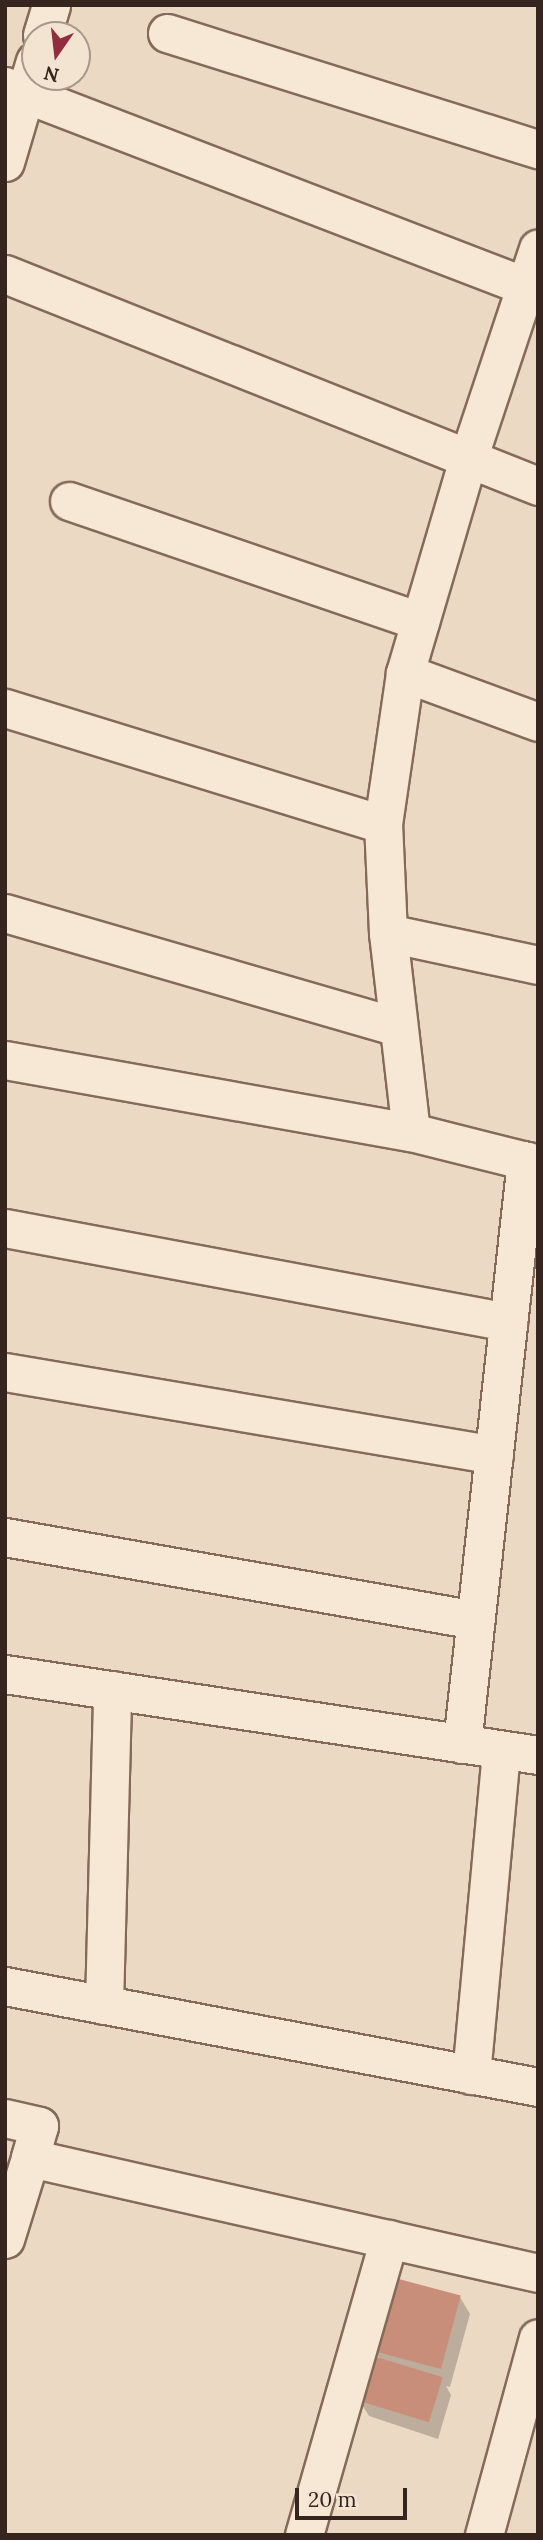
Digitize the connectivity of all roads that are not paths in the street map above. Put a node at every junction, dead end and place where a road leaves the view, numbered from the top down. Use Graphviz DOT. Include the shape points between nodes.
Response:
graph roads {
  1 [pos="167,33"];
  2 [pos="21,86"];
  3 [pos="47,91"];
  4 [pos="538,149"];
  5 [pos="5,162"];
  6 [pos="538,248"];
  7 [pos="5,274"];
  8 [pos="532,289"];
  9 [pos="468,459"];
  10 [pos="538,486"];
  11 [pos="69,501"];
  12 [pos="420,621"];
  13 [pos="405,673"];
  14 [pos="5,708"];
  15 [pos="538,722"];
  16 [pos="383,824"];
  17 [pos="5,913"];
  18 [pos="388,933"];
  19 [pos="538,965"];
  20 [pos="398,1027"];
  21 [pos="5,1060"];
  22 [pos="411,1132"];
  23 [pos="532,1163"];
  24 [pos="5,1228"];
  25 [pos="508,1322"];
  26 [pos="5,1371"];
  27 [pos="494,1455"];
  28 [pos="5,1536"];
  29 [pos="476,1620"];
  30 [pos="5,1674"];
  31 [pos="112,1690"];
  32 [pos="462,1744"];
  33 [pos="500,1749"];
  34 [pos="538,1755"];
  35 [pos="5,1986"];
  36 [pos="104,2005"];
  37 [pos="471,2075"];
  38 [pos="538,2087"];
  39 [pos="5,2118"];
  40 [pos="30,2158"];
  41 [pos="5,2239"];
  42 [pos="390,2239"];
  43 [pos="538,2273"];
  44 [pos="538,2338"];
  45 [pos="304,2535"];
  46 [pos="484,2535"];
  1 -- 4 [label="street"];
  2 -- 5 [label="street"];
  3 -- 8 [label="street"];
  6 -- 8 [label="street"];
  7 -- 9 [label="street"];
  8 -- 9 [label="street"];
  9 -- 10 [label="street"];
  9 -- 12 [label="street"];
  11 -- 12 [label="street"];
  12 -- 13 [label="street"];
  13 -- 15 [label="street"];
  13 -- 16 [label="street"];
  14 -- 16 [label="street"];
  16 -- 18 [label="street"];
  17 -- 20 [label="street"];
  18 -- 19 [label="street"];
  18 -- 20 [label="street"];
  20 -- 22 [label="street"];
  21 -- 22 [label="street"];
  22 -- 23 [label="street"];
  23 -- 25 [label="street"];
  24 -- 25 [label="street"];
  25 -- 27 [label="street"];
  26 -- 27 [label="street"];
  27 -- 29 [label="street"];
  28 -- 29 [label="street"];
  29 -- 32 [label="street"];
  30 -- 31 [label="street"];
  31 -- 32 [label="street"];
  31 -- 36 [label="street"];
  32 -- 33 [label="street"];
  33 -- 34 [label="street"];
  33 -- 37 [label="street"];
  35 -- 36 [label="street"];
  36 -- 37 [label="street"];
  37 -- 38 [label="street"];
  39 -- 40 [label="street" via="39,2126"];
  40 -- 41 [label="street"];
  40 -- 42 [label="street"];
  42 -- 43 [label="street"];
  42 -- 45 [label="street"];
  44 -- 46 [label="street"];
}
